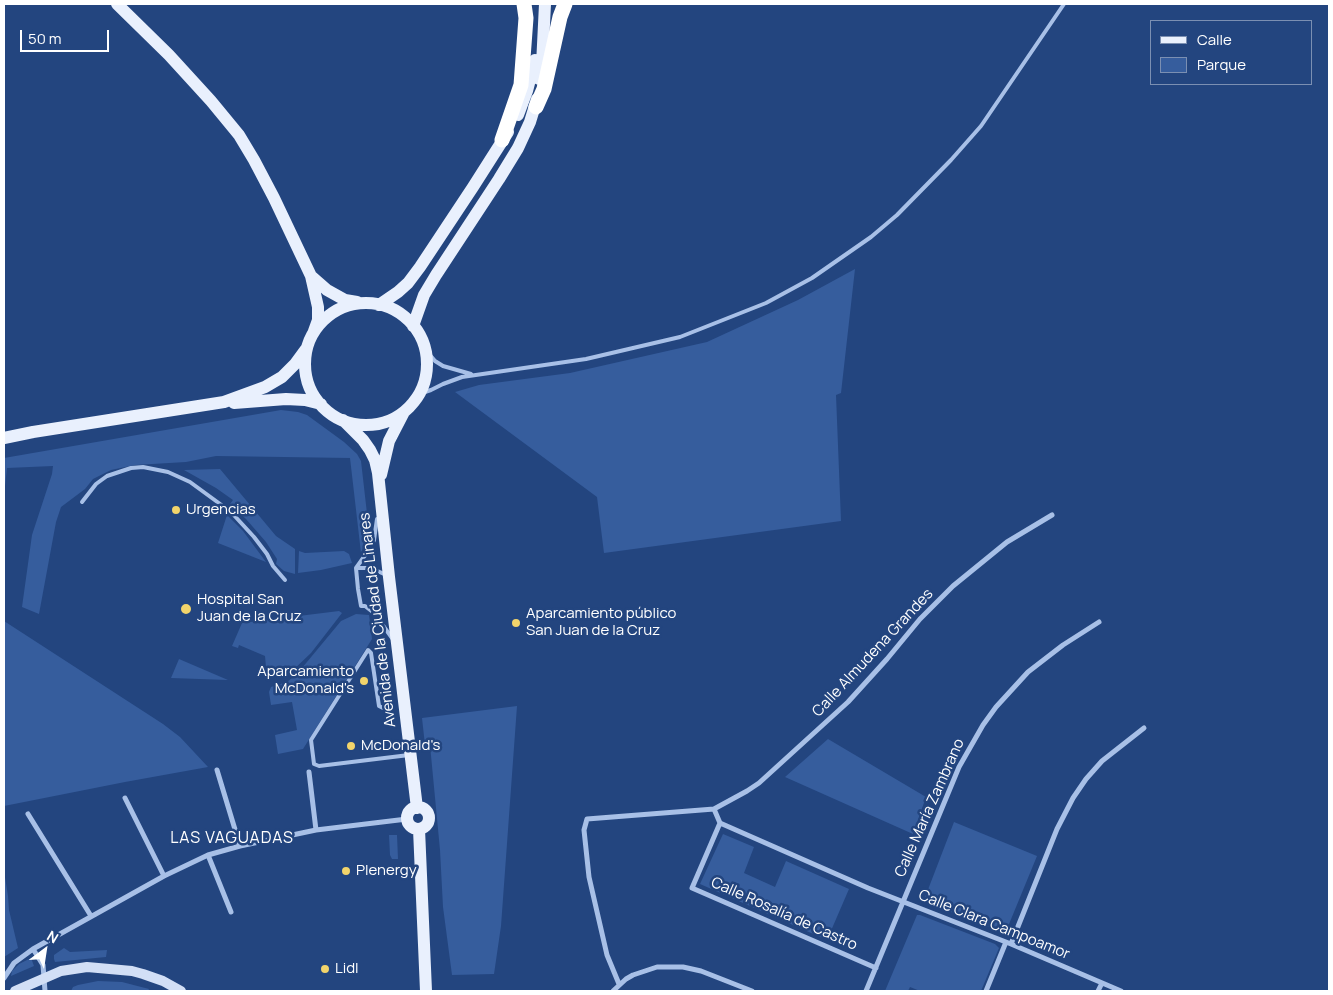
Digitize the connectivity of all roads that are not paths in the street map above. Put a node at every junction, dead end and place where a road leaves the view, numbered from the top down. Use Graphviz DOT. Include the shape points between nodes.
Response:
graph roads {
  1 [pos="116,4"];
  2 [pos="524,4"];
  3 [pos="545,4"];
  4 [pos="565,4"];
  5 [pos="1064,4"];
  6 [pos="542,30"];
  7 [pos="536,106"];
  8 [pos="502,140"];
  9 [pos="312,276"];
  10 [pos="362,303"];
  11 [pos="379,305"];
  12 [pos="413,326"];
  13 [pos="314,332"];
  14 [pos="307,347"];
  15 [pos="424,348"];
  16 [pos="476,375"];
  17 [pos="418,394"];
  18 [pos="224,402"];
  19 [pos="321,404"];
  20 [pos="404,410"];
  21 [pos="343,420"];
  22 [pos="4,438"];
  23 [pos="380,492"];
  24 [pos="82,502"];
  25 [pos="1052,515"];
  26 [pos="356,568"];
  27 [pos="389,577"];
  28 [pos="285,580"];
  29 [pos="1099,622"];
  30 [pos="398,646"];
  31 [pos="382,708"];
  32 [pos="1144,728"];
  33 [pos="411,755"];
  34 [pos="217,770"];
  35 [pos="308,772"];
  36 [pos="125,798"];
  37 [pos="417,808"];
  38 [pos="714,809"];
  39 [pos="28,814"];
  40 [pos="408,819"];
  41 [pos="720,824"];
  42 [pos="419,829"];
  43 [pos="316,830"];
  44 [pos="240,846"];
  45 [pos="208,856"];
  46 [pos="164,876"];
  47 [pos="902,902"];
  48 [pos="230,912"];
  49 [pos="92,916"];
  50 [pos="1008,943"];
  51 [pos="33,949"];
  52 [pos="876,968"];
  53 [pos="4,978"];
  54 [pos="43,978"];
  55 [pos="1102,983"];
  56 [pos="619,984"];
  57 [pos="15,991"];
  58 [pos="45,991"];
  59 [pos="181,991"];
  60 [pos="426,991"];
  61 [pos="613,991"];
  62 [pos="752,991"];
  63 [pos="866,991"];
  64 [pos="986,991"];
  65 [pos="1098,991"];
  66 [pos="1121,991"];
  1 -- 9 [label="main road" via="175,62 239,136"];
  2 -- 8 [label="highway" via="526,18 521,84"];
  3 -- 6 [label="main road"];
  4 -- 7 [label="highway" via="544,88"];
  5 -- 16 [label="lane" via="981,126 945,167 871,237 812,278 766,302 680,337 586,360"];
  6 -- 7 [label="main road" via="542,65"];
  6 -- 8 [label="main road" via="527,91 517,118"];
  7 -- 12 [label="main road" via="518,148 424,295"];
  8 -- 11 [label="main road" via="420,267 403,288"];
  9 -- 10 [label="main road" via="345,300"];
  9 -- 13 [label="main road" via="318,307"];
  10 -- 11 [label="main road"];
  10 -- 13 [label="main road" via="334,312"];
  11 -- 12 [label="main road" via="398,312"];
  12 -- 15 [label="main road"];
  13 -- 14 [label="main road"];
  14 -- 18 [label="main road" via="282,378"];
  14 -- 19 [label="main road" via="305,368 308,381"];
  15 -- 16 [label="lane" via="443,366"];
  15 -- 17 [label="main road" via="426,375"];
  16 -- 17 [label="lane"];
  17 -- 20 [label="main road"];
  18 -- 19 [label="main road" via="286,399"];
  18 -- 22 [label="main road"];
  19 -- 21 [label="main road"];
  20 -- 21 [label="main road" via="380,423 361,424"];
  20 -- 23 [label="main road, Avenida de la Ciudad de Linares" via="385,454"];
  21 -- 23 [label="main road, Avenida de la Ciudad de Linares" via="370,450 375,460"];
  23 -- 26 [label="lane" via="374,540"];
  23 -- 27 [label="main road, Avenida de la Ciudad de Linares"];
  24 -- 28 [label="lane" via="87,492 107,476 144,467 168,472 190,482 231,512"];
  25 -- 38 [label="street, Calle Almudena Grandes" via="1007,542 954,586 920,619 848,702 759,783"];
  26 -- 27 [label="lane" via="371,568"];
  26 -- 30 [label="lane" via="360,606 374,613"];
  27 -- 30 [label="main road, Avenida de la Ciudad de Linares"];
  29 -- 47 [label="street, Calle María Zambrano" via="1028,672 983,725 959,767"];
  30 -- 33 [label="main road, Avenida de la Ciudad de Linares"];
  31 -- 33 [label="lane" via="372,653 368,650 311,740 314,764"];
  32 -- 50 [label="street" via="1102,761 1076,793"];
  33 -- 37 [label="main road, Avenida de la Ciudad de Linares"];
  34 -- 44 [label="street"];
  35 -- 43 [label="street"];
  36 -- 46 [label="street"];
  37 -- 40 [label="main road" via="410,812"];
  37 -- 42 [label="main road" via="426,811 429,818 425,827"];
  38 -- 41 [label="street"];
  38 -- 56 [label="street, Calle Almudena Grandes" via="587,819 584,830 589,877 607,955"];
  39 -- 49 [label="street"];
  40 -- 42 [label="main road" via="412,827"];
  40 -- 43 [label="street"];
  41 -- 47 [label="street, Calle Clara Campoamor"];
  41 -- 52 [label="street, Calle Rosalía de Castro" via="692,888"];
  42 -- 60 [label="main road"];
  43 -- 44 [label="street"];
  44 -- 45 [label="street"];
  45 -- 46 [label="street"];
  45 -- 48 [label="street"];
  46 -- 49 [label="street"];
  47 -- 50 [label="street, Calle Clara Campoamor"];
  47 -- 52 [label="street, Calle María Zambrano"];
  49 -- 51 [label="street"];
  50 -- 55 [label="street, Calle Clara Campoamor"];
  50 -- 64 [label="street"];
  51 -- 53 [label="street" via="14,963"];
  51 -- 54 [label="street" via="43,966"];
  52 -- 63 [label="street, Calle María Zambrano"];
  54 -- 57 [label="street"];
  54 -- 58 [label="street"];
  54 -- 59 [label="street" via="61,971 101,968 143,974"];
  55 -- 65 [label="street"];
  55 -- 66 [label="street, Calle Clara Campoamor"];
  56 -- 61 [label="street"];
  56 -- 62 [label="street" via="632,975 666,966 710,974"];
}
